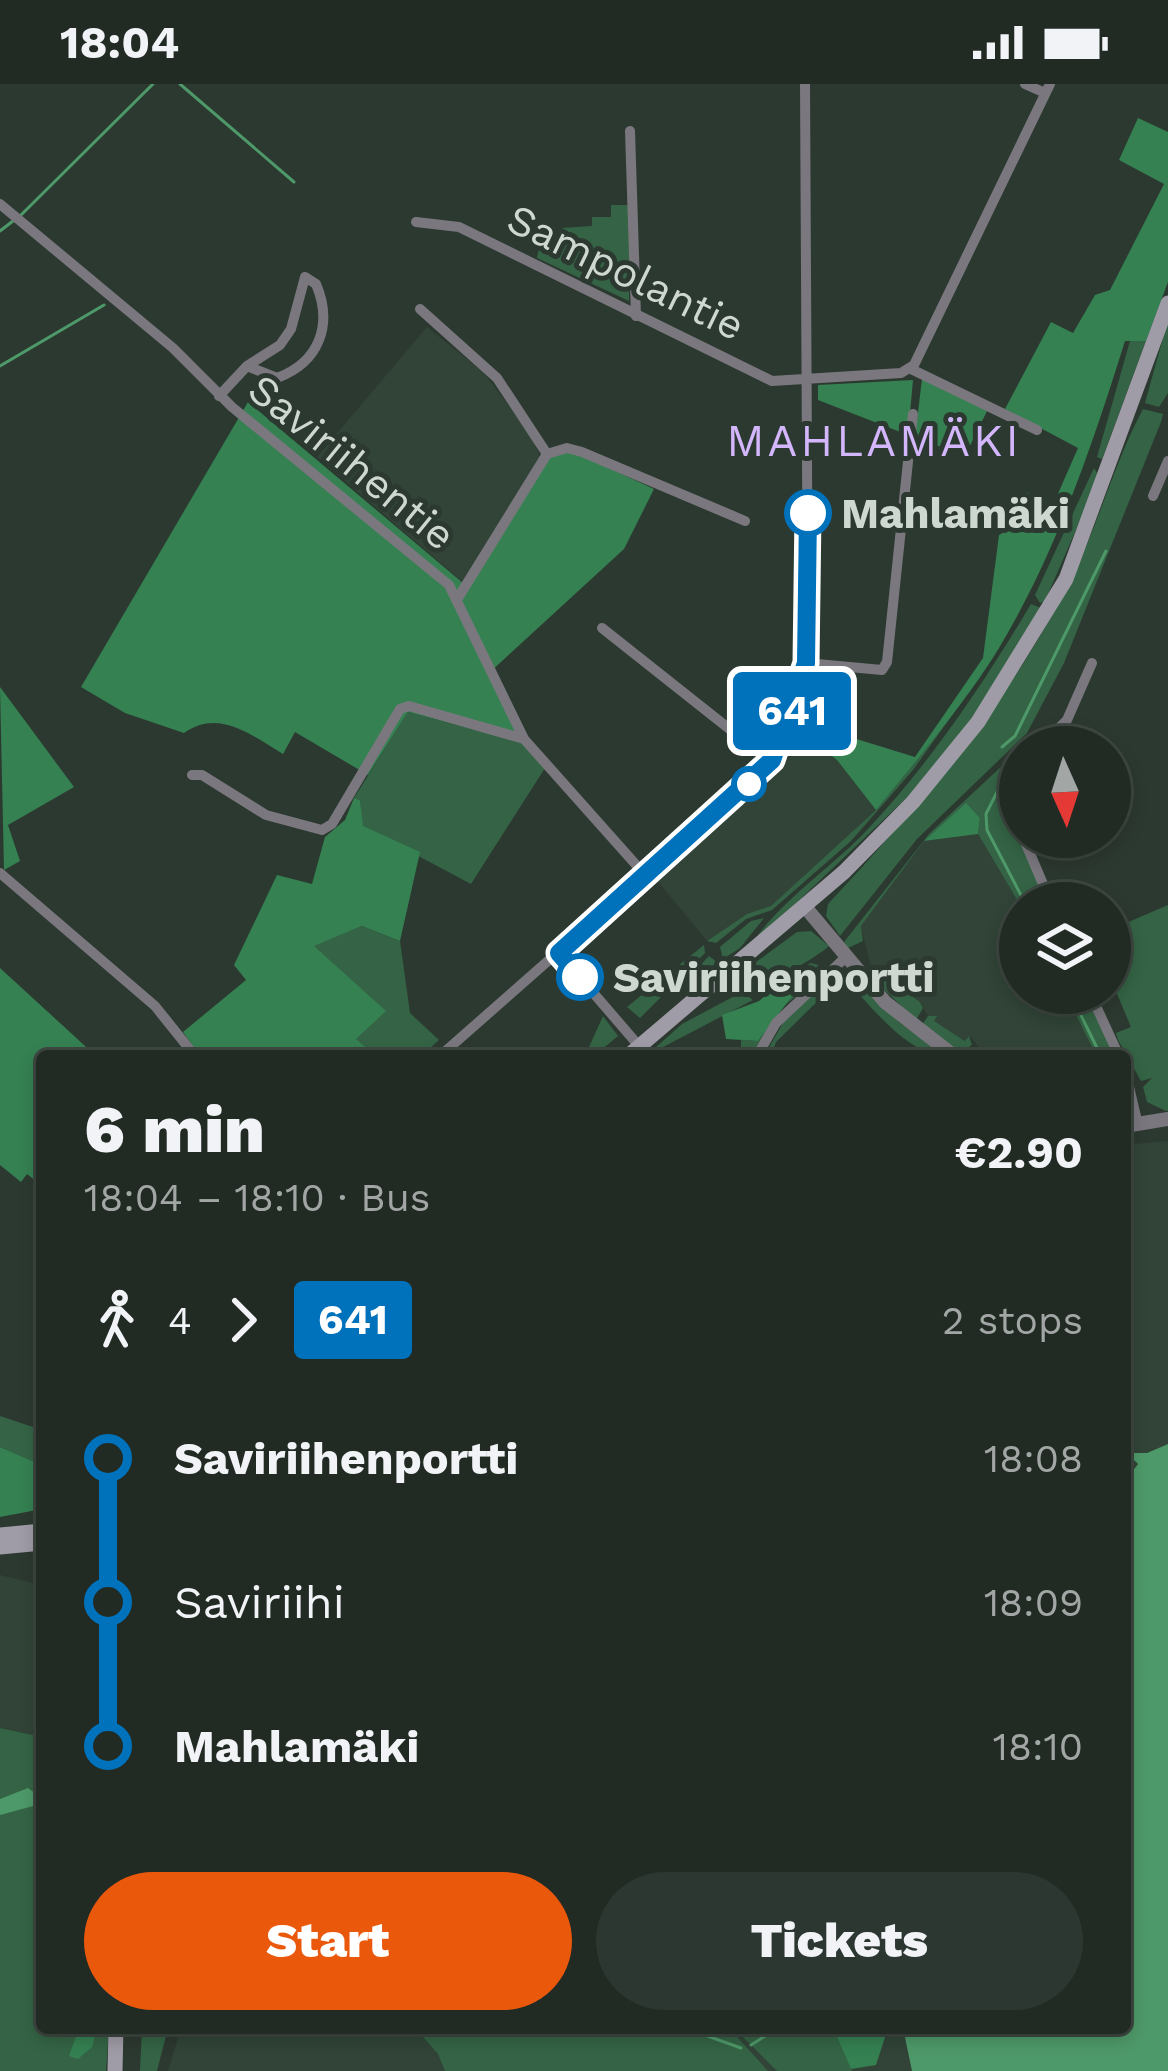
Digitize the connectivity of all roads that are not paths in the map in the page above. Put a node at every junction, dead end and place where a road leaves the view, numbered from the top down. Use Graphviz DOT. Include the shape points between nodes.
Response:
graph roads {
  1 [pos="805,84"];
  2 [pos="1025,84"];
  3 [pos="1047,89"];
  4 [pos="630,131"];
  5 [pos="0,204"];
  6 [pos="416,222"];
  7 [pos="1168,303"];
  8 [pos="420,309"];
  9 [pos="636,316"];
  10 [pos="247,366"];
  11 [pos="911,368"];
  12 [pos="806,380"];
  13 [pos="219,396"];
  14 [pos="914,414"];
  15 [pos="1037,430"];
  16 [pos="547,454"];
  17 [pos="1168,461"];
  18 [pos="1154,496"];
  19 [pos="745,521"];
  20 [pos="458,598"];
  21 [pos="602,628"];
  22 [pos="806,663"];
  23 [pos="1092,663"];
  24 [pos="1059,726"];
  25 [pos="524,739"];
  26 [pos="771,762"];
  27 [pos="192,775"];
  28 [pos="0,873"];
  29 [pos="646,876"];
  30 [pos="806,908"];
  31 [pos="559,953"];
  32 [pos="847,956"];
  33 [pos="1100,1014"];
  34 [pos="190,1050"];
  35 [pos="447,1050"];
  36 [pos="632,1050"];
  37 [pos="634,1050"];
  38 [pos="760,1050"];
  39 [pos="946,1050"];
  40 [pos="1116,1050"];
  41 [pos="1168,1119"];
  42 [pos="1131,1126"];
  43 [pos="36,1532"];
  44 [pos="0,1535"];
  45 [pos="36,1544"];
  46 [pos="0,1547"];
  47 [pos="116,2034"];
  48 [pos="115,2071"];
  1 -- 12 [label="street"];
  2 -- 3 [label="street"];
  3 -- 11 [label="street"];
  4 -- 9 [label="street"];
  5 -- 13 [label="street, Saviriihentie"];
  6 -- 9 [label="street, Sampolantie" via="459,227"];
  7 -- 30 [label="main road" via="1082,543 1004,683 913,802"];
  8 -- 16 [label="street" via="497,378"];
  9 -- 12 [label="street, Sampolantie" via="772,381"];
  10 -- 10 [label="street" via="277,378 309,358 326,321 316,284 305,277 291,329"];
  10 -- 13 [label="street"];
  11 -- 12 [label="street, Sampolantie"];
  11 -- 15 [label="street"];
  12 -- 22 [label="street"];
  13 -- 20 [label="street, Saviriihentie"];
  14 -- 22 [label="street" via="887,662 870,671"];
  16 -- 19 [label="street" via="582,452"];
  16 -- 20 [label="street"];
  17 -- 18 [label="street"];
  20 -- 25 [label="street, Saviriihentie"];
  21 -- 26 [label="street"];
  22 -- 26 [label="street"];
  23 -- 24 [label="street"];
  25 -- 27 [label="street" via="400,709 322,830 266,815"];
  25 -- 29 [label="street, Saviriihentie"];
  26 -- 29 [label="street"];
  28 -- 34 [label="street" via="155,1006"];
  29 -- 31 [label="street"];
  30 -- 32 [label="street"];
  30 -- 37 [label="main road"];
  31 -- 35 [label="street"];
  31 -- 36 [label="street"];
  32 -- 38 [label="street" via="776,1023"];
  32 -- 39 [label="street" via="899,1016"];
  33 -- 40 [label="street"];
  41 -- 42 [label="street"];
  43 -- 44 [label="main road"];
  45 -- 46 [label="main road"];
  47 -- 48 [label="main road"];
}
